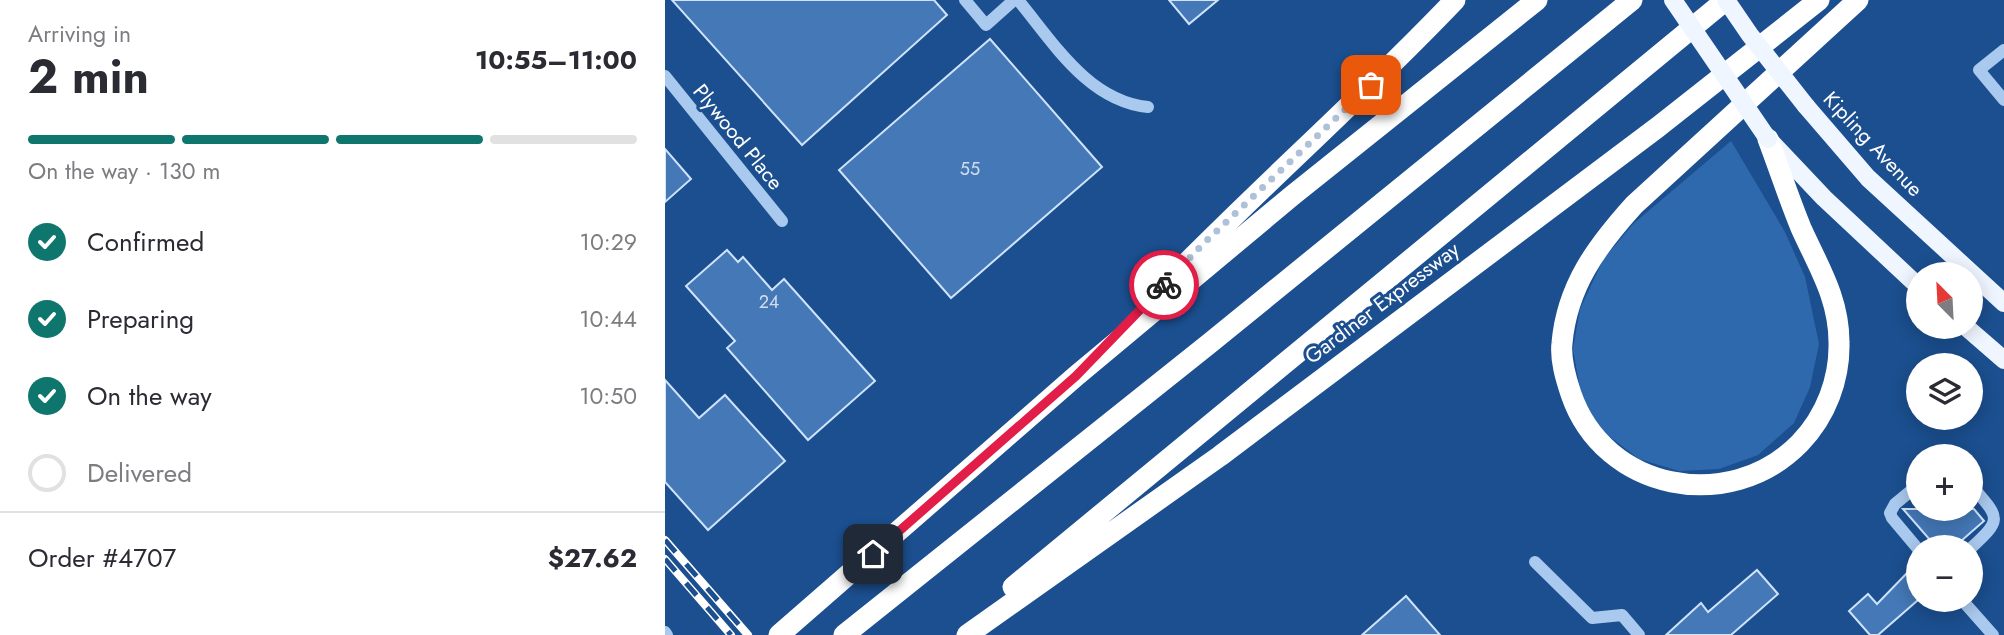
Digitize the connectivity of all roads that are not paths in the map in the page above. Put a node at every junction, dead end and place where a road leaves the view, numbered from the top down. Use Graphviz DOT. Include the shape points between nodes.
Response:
graph roads {
  1 [pos="965,0"];
  2 [pos="1016,0"];
  3 [pos="1455,0"];
  4 [pos="1537,0"];
  5 [pos="1632,0"];
  6 [pos="1673,0"];
  7 [pos="1726,0"];
  8 [pos="1819,0"];
  9 [pos="1858,0"];
  10 [pos="2004,50"];
  11 [pos="665,76"];
  12 [pos="2004,100"];
  13 [pos="1148,107"];
  14 [pos="1768,139"];
  15 [pos="782,221"];
  16 [pos="1906,275"];
  17 [pos="2004,303"];
  18 [pos="1981,340"];
  19 [pos="2004,360"];
  20 [pos="1076,376"];
  21 [pos="1906,495"];
  22 [pos="1983,499"];
  23 [pos="1906,535"];
  24 [pos="1983,538"];
  25 [pos="1535,562"];
  26 [pos="1973,612"];
  27 [pos="779,635"];
  28 [pos="844,635"];
  29 [pos="955,635"];
  30 [pos="967,635"];
  31 [pos="1639,635"];
  32 [pos="1993,635"];
  1 -- 2 [label="street" via="986,24"];
  2 -- 13 [label="street" via="1084,79 1123,101"];
  3 -- 20 [label="highway" via="1203,244"];
  4 -- 20 [label="highway"];
  5 -- 28 [label="highway"];
  6 -- 14 [label="main road, bridge"];
  7 -- 17 [label="main road, Kipling Avenue, bridge" via="1806,106 1868,178"];
  7 -- 29 [label="highway, Gardiner Expressway"];
  8 -- 30 [label="highway, Gardiner Expressway" via="1658,127 1220,456"];
  9 -- 14 [label="highway" via="1634,205 1587,263 1577,285 1562,344 1565,377 1578,414 1618,458 1661,480 1725,484 1762,472 1813,430 1838,371 1839,339 1825,276 1801,228"];
  10 -- 12 [label="street" via="1979,70"];
  11 -- 15 [label="street, Plywood Place"];
  14 -- 16 [label="main road"];
  18 -- 19 [label="main road"];
  20 -- 27 [label="highway"];
  21 -- 23 [label="street" via="1890,513"];
  22 -- 24 [label="street" via="1996,522"];
  25 -- 31 [label="street" via="1592,618 1622,615"];
  26 -- 32 [label="street"];
}
